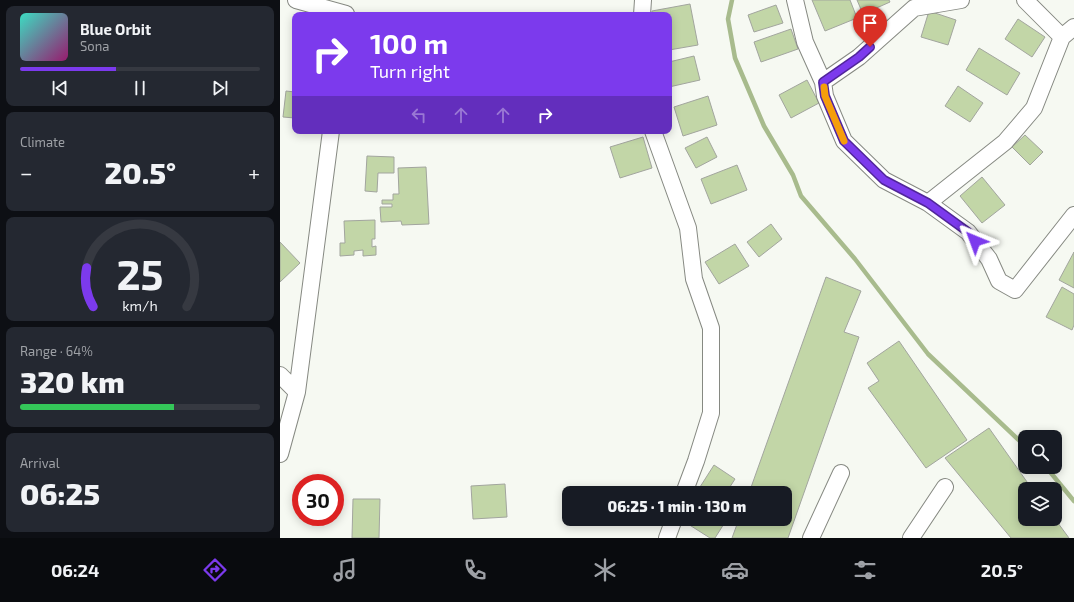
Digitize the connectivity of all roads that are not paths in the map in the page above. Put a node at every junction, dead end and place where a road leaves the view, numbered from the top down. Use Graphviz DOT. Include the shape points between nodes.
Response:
graph roads {
  1 [pos="296,0"];
  2 [pos="643,0"];
  3 [pos="795,0"];
  4 [pos="960,0"];
  5 [pos="1026,0"];
  6 [pos="348,10"];
  7 [pos="642,12"];
  8 [pos="1074,27"];
  9 [pos="1062,37"];
  10 [pos="823,82"];
  11 [pos="331,134"];
  12 [pos="654,134"];
  13 [pos="928,203"];
  14 [pos="1074,215"];
  15 [pos="280,375"];
  16 [pos="297,392"];
  17 [pos="280,454"];
  18 [pos="841,473"];
  19 [pos="687,486"];
  20 [pos="945,487"];
  21 [pos="671,526"];
  22 [pos="667,538"];
  23 [pos="811,538"];
  24 [pos="911,538"];
  1 -- 6 [label="street"];
  2 -- 7 [label="street"];
  3 -- 10 [label="street" via="805,42"];
  4 -- 10 [label="street" via="914,8 859,57"];
  5 -- 9 [label="street"];
  8 -- 9 [label="street"];
  9 -- 13 [label="street" via="1034,108 1005,142"];
  10 -- 13 [label="street" via="825,96 844,141 884,180"];
  11 -- 16 [label="street"];
  12 -- 19 [label="street" via="688,228 694,279 711,328 711,414"];
  13 -- 14 [label="street" via="968,232 989,259 999,281 1015,290"];
  15 -- 16 [label="street"];
  16 -- 17 [label="street"];
  18 -- 23 [label="street"];
  20 -- 24 [label="street"];
  21 -- 22 [label="street"];
}
